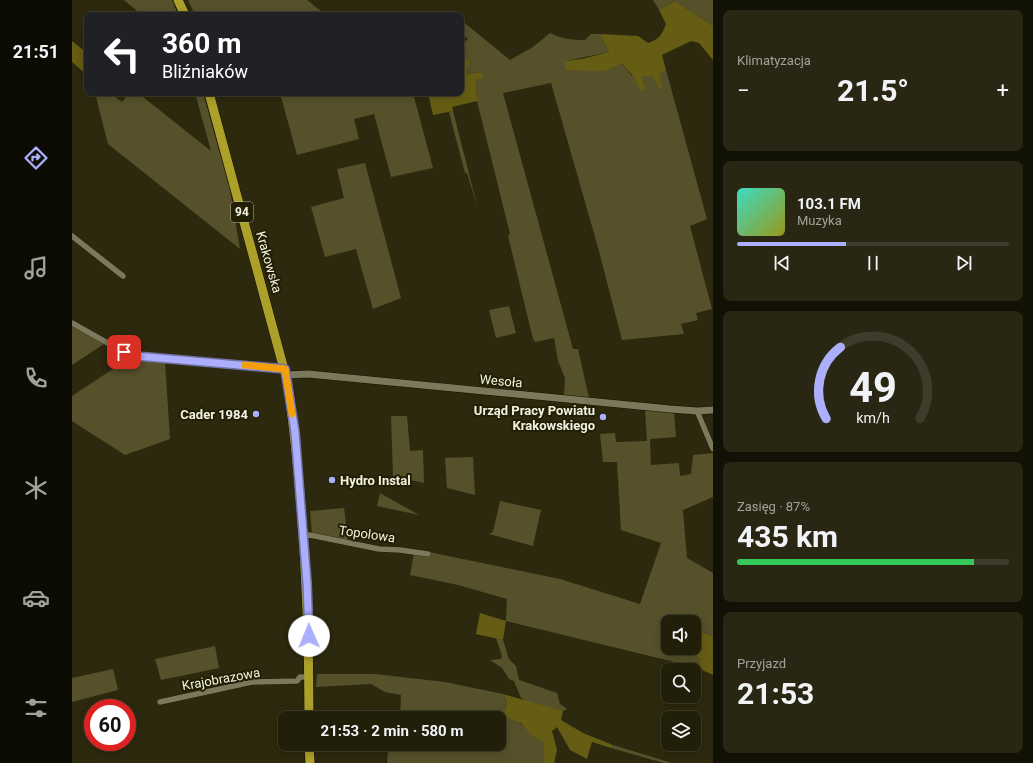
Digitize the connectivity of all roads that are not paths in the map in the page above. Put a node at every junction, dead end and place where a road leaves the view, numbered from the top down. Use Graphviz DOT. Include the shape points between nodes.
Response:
graph roads {
  1 [pos="178,0"];
  2 [pos="184,12"];
  3 [pos="210,96"];
  4 [pos="72,236"];
  5 [pos="123,276"];
  6 [pos="72,323"];
  7 [pos="286,372"];
  8 [pos="713,410"];
  9 [pos="698,411"];
  10 [pos="713,449"];
  11 [pos="303,536"];
  12 [pos="428,554"];
  13 [pos="309,677"];
  14 [pos="160,702"];
  15 [pos="309,711"];
  16 [pos="309,751"];
  17 [pos="310,763"];
  1 -- 2 [label="main road"];
  3 -- 7 [label="main road, Krakowska / 94"];
  4 -- 5 [label="street"];
  6 -- 7 [label="street" via="129,355"];
  7 -- 9 [label="street, Wesoła"];
  7 -- 11 [label="main road, 94" via="295,432"];
  8 -- 9 [label="street, Wesoła"];
  9 -- 10 [label="street"];
  11 -- 12 [label="street, Topolowa" via="310,535 379,550"];
  11 -- 13 [label="main road, 94" via="309,620"];
  13 -- 14 [label="street, Krajobrazowa" via="286,682 252,682"];
  13 -- 15 [label="main road, 94"];
  16 -- 17 [label="main road"];
}
